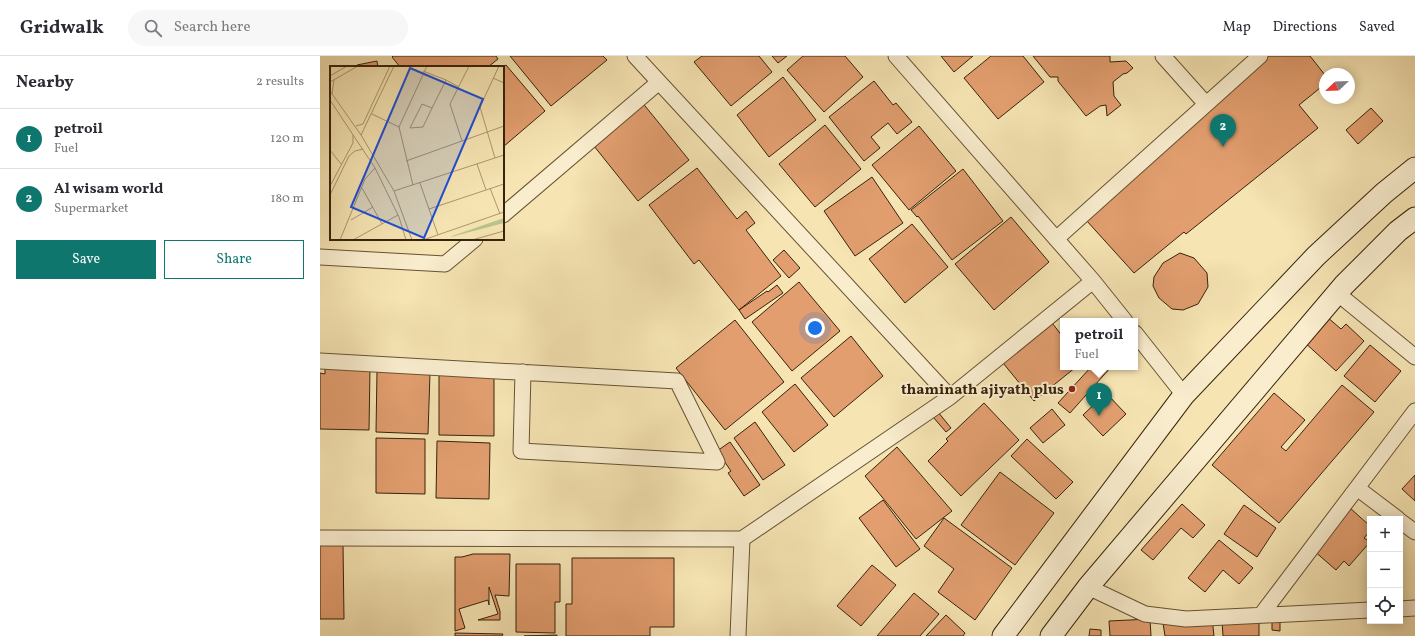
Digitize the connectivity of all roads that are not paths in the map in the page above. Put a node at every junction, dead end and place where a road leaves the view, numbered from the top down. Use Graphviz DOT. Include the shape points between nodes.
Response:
graph roads {
  1 [pos="635,56"];
  2 [pos="896,56"];
  3 [pos="1163,56"];
  4 [pos="1260,56"];
  5 [pos="659,82"];
  6 [pos="1206,104"];
  7 [pos="1415,168"];
  8 [pos="504,214"];
  9 [pos="1415,218"];
  10 [pos="1056,239"];
  11 [pos="474,240"];
  12 [pos="320,257"];
  13 [pos="1093,281"];
  14 [pos="1337,293"];
  15 [pos="1123,318"];
  16 [pos="1138,337"];
  17 [pos="1415,356"];
  18 [pos="320,361"];
  19 [pos="523,372"];
  20 [pos="1184,395"];
  21 [pos="950,398"];
  22 [pos="1415,410"];
  23 [pos="1357,488"];
  24 [pos="1394,516"];
  25 [pos="1403,523"];
  26 [pos="1415,532"];
  27 [pos="320,538"];
  28 [pos="742,539"];
  29 [pos="1088,587"];
  30 [pos="1403,608"];
  31 [pos="1415,608"];
  32 [pos="1367,610"];
  33 [pos="1261,615"];
  34 [pos="738,636"];
  35 [pos="1003,636"];
  36 [pos="1051,636"];
  1 -- 5 [label="street"];
  2 -- 10 [label="street"];
  3 -- 6 [label="street"];
  4 -- 6 [label="street"];
  5 -- 8 [label="street"];
  5 -- 21 [label="street"];
  6 -- 10 [label="street"];
  7 -- 20 [label="main road" via="1316,256"];
  9 -- 14 [label="main road" via="1398,231"];
  10 -- 13 [label="street"];
  11 -- 12 [label="street" via="445,264"];
  13 -- 15 [label="street"];
  13 -- 21 [label="street"];
  14 -- 17 [label="street"];
  14 -- 29 [label="main road"];
  16 -- 20 [label="street"];
  18 -- 19 [label="street"];
  19 -- 19 [label="street" via="521,451 717,462 677,381"];
  20 -- 35 [label="main road"];
  21 -- 28 [label="street"];
  22 -- 23 [label="street"];
  23 -- 24 [label="street"];
  23 -- 33 [label="street"];
  25 -- 26 [label="street"];
  27 -- 28 [label="street"];
  28 -- 34 [label="street"];
  29 -- 33 [label="street" via="1145,614 1186,619"];
  29 -- 36 [label="main road"];
  30 -- 31 [label="street"];
  32 -- 33 [label="street"];
}
